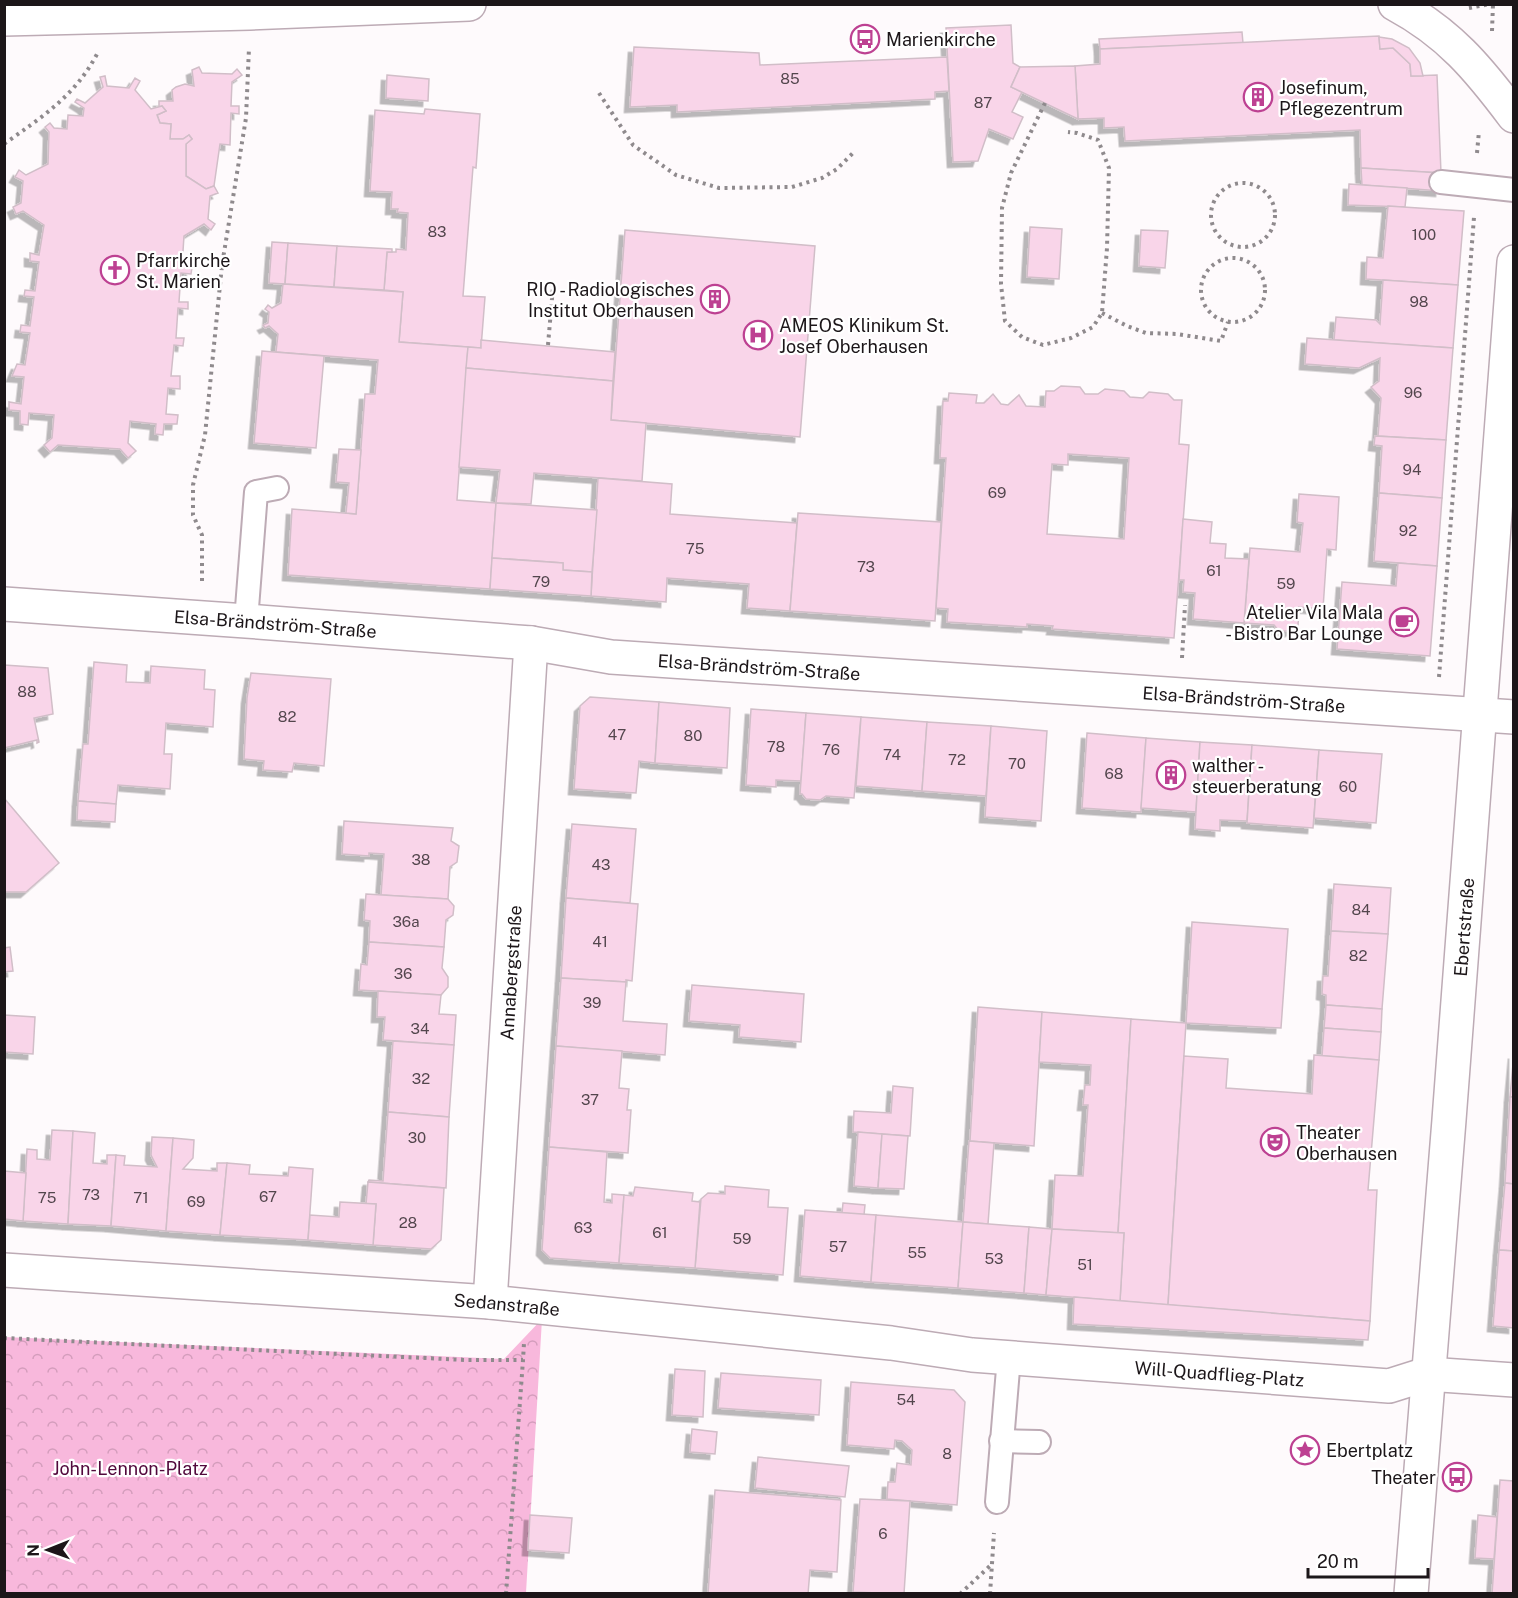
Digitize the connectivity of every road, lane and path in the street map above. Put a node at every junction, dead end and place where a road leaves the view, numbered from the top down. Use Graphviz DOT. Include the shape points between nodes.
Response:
graph roads {
  1 [pos="469,4"];
  2 [pos="1395,4"];
  3 [pos="250,13"];
  4 [pos="115,17"];
  5 [pos="4,19"];
  6 [pos="599,93"];
  7 [pos="1045,103"];
  8 [pos="1514,116"];
  9 [pos="1479,125"];
  10 [pos="1068,132"];
  11 [pos="4,144"];
  12 [pos="854,152"];
  13 [pos="1441,182"];
  14 [pos="1476,186"];
  15 [pos="1514,190"];
  16 [pos="1238,248"];
  17 [pos="1237,258"];
  18 [pos="1514,262"];
  19 [pos="553,287"];
  20 [pos="1102,313"];
  21 [pos="1228,322"];
  22 [pos="548,345"];
  23 [pos="277,488"];
  24 [pos="203,567"];
  25 [pos="4,604"];
  26 [pos="1185,605"];
  27 [pos="246,621"];
  28 [pos="531,644"];
  29 [pos="1180,696"];
  30 [pos="1431,712"];
  31 [pos="1480,715"];
  32 [pos="1514,717"];
  33 [pos="4,1270"];
  34 [pos="490,1302"];
  35 [pos="528,1306"];
  36 [pos="4,1338"];
  37 [pos="1009,1357"];
  38 [pos="523,1360"];
  39 [pos="1427,1374"];
  40 [pos="1514,1380"];
  41 [pos="1002,1441"];
  42 [pos="1039,1442"];
  43 [pos="997,1502"];
  44 [pos="992,1564"];
  45 [pos="506,1593"];
  46 [pos="960,1593"];
  47 [pos="990,1593"];
  48 [pos="1411,1593"];
  1 -- 3 [label="street"];
  2 -- 8 [label="street" via="1451,42"];
  3 -- 4 [label="street"];
  3 -- 24 [label="path" via="246,118 222,265 205,435 193,485 193,514 202,535"];
  4 -- 5 [label="street"];
  4 -- 11 [label="path" via="90,68 60,104"];
  6 -- 12 [label="path" via="633,145 676,175 719,188 792,187 822,178"];
  7 -- 20 [label="path" via="1011,173 1002,208 1001,284 1005,321 1022,337 1043,345 1093,327"];
  9 -- 14 [label="path"];
  10 -- 20 [label="path" via="1098,140 1109,168"];
  13 -- 14 [label="lane"];
  14 -- 15 [label="lane"];
  14 -- 30 [label="path" via="1439,674"];
  16 -- 16 [label="path" via="1217,235 1211,210 1224,189 1248,183 1270,196 1275,220 1272,232 1262,241"];
  16 -- 17 [label="path"];
  17 -- 21 [label="path" via="1213,263 1200,285 1206,309"];
  17 -- 21 [label="path" via="1249,261 1259,270 1265,294 1261,307 1252,316"];
  18 -- 31 [label="street, Ebertstraße"];
  19 -- 22 [label="path"];
  20 -- 21 [label="path" via="1146,333 1221,341"];
  23 -- 27 [label="lane" via="256,492"];
  25 -- 27 [label="street, Elsa-Brändström-Straße"];
  26 -- 29 [label="path"];
  27 -- 28 [label="street, Elsa-Brändström-Straße"];
  28 -- 29 [label="street, Elsa-Brändström-Straße" via="611,657"];
  28 -- 34 [label="street, Annabergstraße"];
  29 -- 30 [label="street, Elsa-Brändström-Straße"];
  30 -- 31 [label="street, Elsa-Brändström-Straße"];
  31 -- 32 [label="street, Elsa-Brändström-Straße"];
  31 -- 39 [label="street, Ebertstraße"];
  33 -- 34 [label="street, Sedanstraße"];
  34 -- 35 [label="street, Sedanstraße"];
  35 -- 37 [label="street, Sedanstraße"];
  35 -- 38 [label="path"];
  36 -- 38 [label="path"];
  37 -- 39 [label="street, Will-Quadflieg-Platz" via="1389,1386"];
  37 -- 41 [label="lane"];
  38 -- 45 [label="path"];
  39 -- 40 [label="street"];
  39 -- 48 [label="street, Ebertstraße"];
  41 -- 42 [label="lane"];
  41 -- 43 [label="lane"];
  43 -- 44 [label="path"];
  44 -- 46 [label="path"];
  44 -- 47 [label="path"];
}
